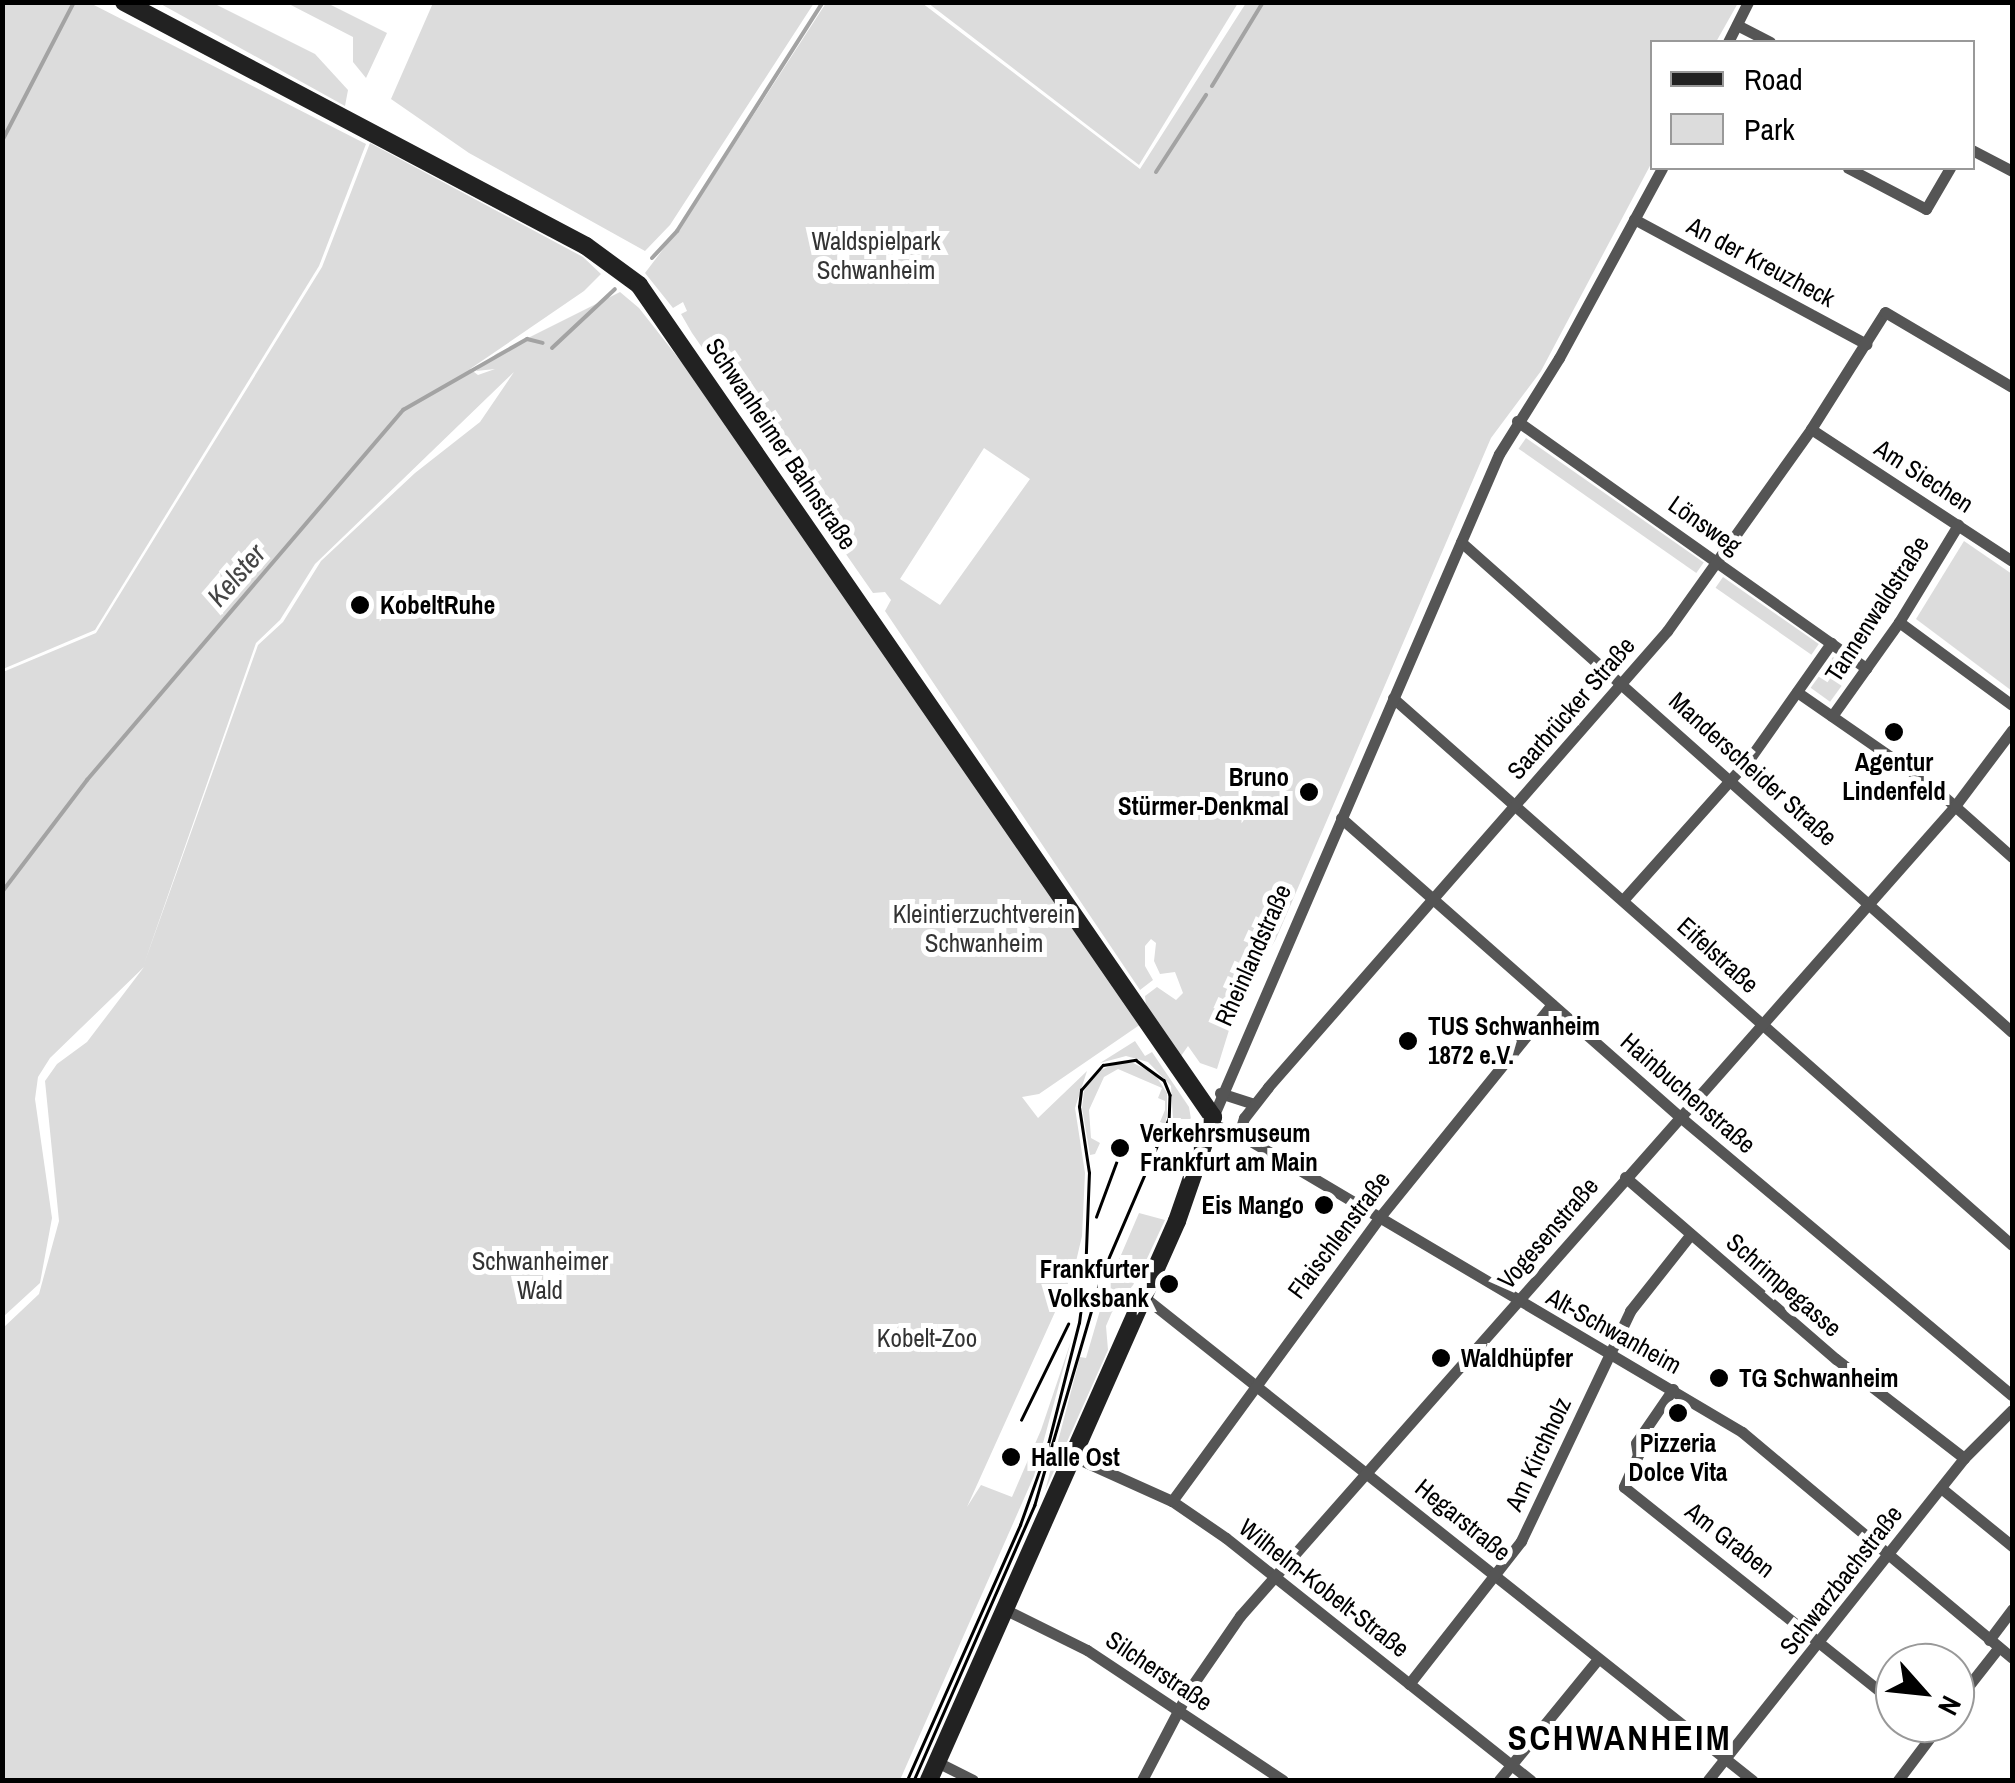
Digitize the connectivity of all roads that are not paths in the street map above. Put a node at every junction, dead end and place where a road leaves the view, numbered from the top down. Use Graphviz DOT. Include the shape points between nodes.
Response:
graph roads {
  1 [pos="124,2"];
  2 [pos="1748,2"];
  3 [pos="1737,25"];
  4 [pos="1729,40"];
  5 [pos="1766,40"];
  6 [pos="1975,152"];
  7 [pos="1661,170"];
  8 [pos="1852,170"];
  9 [pos="1949,170"];
  10 [pos="2012,171"];
  11 [pos="1634,219"];
  12 [pos="1866,344"];
  13 [pos="2012,386"];
  14 [pos="1516,421"];
  15 [pos="1811,429"];
  16 [pos="1958,526"];
  17 [pos="1461,542"];
  18 [pos="2012,561"];
  19 [pos="1720,562"];
  20 [pos="1900,622"];
  21 [pos="1831,643"];
  22 [pos="1866,668"];
  23 [pos="1623,682"];
  24 [pos="1797,692"];
  25 [pos="1393,698"];
  26 [pos="2012,705"];
  27 [pos="1832,716"];
  28 [pos="2012,730"];
  29 [pos="1731,780"];
  30 [pos="1516,805"];
  31 [pos="1955,806"];
  32 [pos="1341,818"];
  33 [pos="2012,857"];
  34 [pos="1431,900"];
  35 [pos="1622,900"];
  36 [pos="1868,903"];
  37 [pos="1552,1004"];
  38 [pos="1762,1024"];
  39 [pos="2012,1032"];
  40 [pos="1220,1092"];
  41 [pos="1253,1104"];
  42 [pos="1679,1116"];
  43 [pos="1212,1120"];
  44 [pos="1239,1134"];
  45 [pos="1625,1177"];
  46 [pos="1379,1218"];
  47 [pos="1691,1234"];
  48 [pos="2012,1244"];
  49 [pos="1144,1297"];
  50 [pos="1518,1303"];
  51 [pos="1609,1354"];
  52 [pos="1256,1382"];
  53 [pos="1673,1389"];
  54 [pos="2012,1394"];
  55 [pos="2012,1410"];
  56 [pos="1074,1457"];
  57 [pos="1964,1458"];
  58 [pos="1366,1471"];
  59 [pos="1942,1488"];
  60 [pos="1172,1501"];
  61 [pos="2012,1546"];
  62 [pos="1888,1556"];
  63 [pos="1496,1574"];
  64 [pos="1274,1577"];
  65 [pos="2012,1609"];
  66 [pos="1006,1610"];
  67 [pos="1822,1642"];
  68 [pos="1994,1643"];
  69 [pos="2012,1658"];
  70 [pos="1598,1660"];
  71 [pos="1975,1672"];
  72 [pos="1409,1684"];
  73 [pos="1875,1686"];
  74 [pos="1178,1710"];
  75 [pos="1926,1743"];
  76 [pos="1726,1759"];
  77 [pos="937,1762"];
  78 [pos="1511,1765"];
  79 [pos="929,1780"];
  80 [pos="973,1780"];
  81 [pos="1142,1780"];
  82 [pos="1283,1780"];
  83 [pos="1499,1780"];
  84 [pos="1530,1780"];
  85 [pos="1708,1780"];
  86 [pos="1752,1780"];
  87 [pos="1898,1780"];
  1 -- 43 [label="street, Schwanheimer Bahnstraße" via="586,246 639,285"];
  2 -- 3 [label="street"];
  3 -- 4 [label="street"];
  3 -- 5 [label="street"];
  6 -- 10 [label="street"];
  7 -- 11 [label="street, Rheinlandstraße"];
  8 -- 9 [label="street" via="1926,209"];
  11 -- 12 [label="street, An der Kreuzheck"];
  11 -- 14 [label="street, Rheinlandstraße" via="1559,358"];
  12 -- 13 [label="street, Saarbrücker Straße" via="1885,312"];
  12 -- 15 [label="street, Saarbrücker Straße"];
  14 -- 17 [label="street, Rheinlandstraße"];
  14 -- 19 [label="street, Lönsweg"];
  15 -- 16 [label="street, Am Siechen"];
  15 -- 19 [label="street, Saarbrücker Straße"];
  16 -- 18 [label="street, Am Siechen"];
  16 -- 20 [label="street, Tannenwaldstraße"];
  17 -- 23 [label="street, Manderscheider Straße"];
  17 -- 25 [label="street, Rheinlandstraße"];
  19 -- 21 [label="street, Lönsweg"];
  19 -- 23 [label="street, Saarbrücker Straße"];
  20 -- 22 [label="street, Tannenwaldstraße"];
  20 -- 26 [label="street"];
  21 -- 22 [label="street, Lönsweg"];
  21 -- 24 [label="street, Tannenwaldstraße"];
  22 -- 27 [label="street, Tannenwaldstraße"];
  23 -- 29 [label="street, Manderscheider Straße"];
  23 -- 30 [label="street, Saarbrücker Straße"];
  24 -- 27 [label="street"];
  24 -- 29 [label="street, Tannenwaldstraße"];
  25 -- 30 [label="street, Eifelstraße"];
  25 -- 32 [label="street, Rheinlandstraße"];
  27 -- 31 [label="street"];
  28 -- 31 [label="street, Vogesenstraße"];
  29 -- 35 [label="street, Tannenwaldstraße"];
  29 -- 36 [label="street, Manderscheider Straße"];
  30 -- 34 [label="street, Saarbrücker Straße"];
  30 -- 35 [label="street, Eifelstraße"];
  31 -- 33 [label="street"];
  31 -- 36 [label="street, Vogesenstraße"];
  32 -- 34 [label="street, Hainbuchenstraße"];
  32 -- 40 [label="street, Rheinlandstraße"];
  34 -- 37 [label="street, Hainbuchenstraße"];
  34 -- 41 [label="street, Saarbrücker Straße"];
  35 -- 38 [label="street, Eifelstraße"];
  36 -- 38 [label="street, Vogesenstraße"];
  36 -- 39 [label="street, Manderscheider Straße"];
  37 -- 42 [label="street, Hainbuchenstraße"];
  37 -- 46 [label="street, Flaischlenstraße"];
  38 -- 42 [label="street, Vogesenstraße"];
  38 -- 48 [label="street, Eifelstraße"];
  40 -- 41 [label="street"];
  40 -- 43 [label="street, Rheinlandstraße"];
  41 -- 44 [label="street, Saarbrücker Straße"];
  42 -- 45 [label="street, Vogesenstraße"];
  42 -- 54 [label="street, Hainbuchenstraße"];
  43 -- 44 [label="street, Alt-Schwanheim"];
  43 -- 49 [label="street, Rheinlandstraße"];
  44 -- 46 [label="street, Alt-Schwanheim"];
  45 -- 47 [label="street, Schrimpegasse"];
  45 -- 50 [label="street, Vogesenstraße"];
  46 -- 50 [label="street, Alt-Schwanheim"];
  46 -- 52 [label="street, Flaischlenstraße"];
  47 -- 51 [label="street, Am Kirchholz" via="1640,1295"];
  47 -- 57 [label="street, Schrimpegasse"];
  49 -- 52 [label="street, Hegarstraße"];
  49 -- 56 [label="street, Rheinlandstraße"];
  50 -- 51 [label="street, Alt-Schwanheim"];
  50 -- 58 [label="street, Vogesenstraße"];
  51 -- 53 [label="street, Alt-Schwanheim"];
  51 -- 63 [label="street, Am Kirchholz" via="1548,1492"];
  52 -- 58 [label="street, Hegarstraße"];
  52 -- 60 [label="street, Flaischlenstraße"];
  53 -- 62 [label="street, Alt-Schwanheim" via="1742,1432"];
  53 -- 67 [label="street, Am Graben" via="1636,1443 1638,1455 1624,1487"];
  55 -- 57 [label="street, Schwarzbachstraße"];
  56 -- 60 [label="street, Wilhelm-Kobelt-Straße"];
  56 -- 66 [label="street, Rheinlandstraße"];
  57 -- 59 [label="street, Schwarzbachstraße"];
  58 -- 63 [label="street, Hegarstraße"];
  58 -- 64 [label="street, Vogesenstraße"];
  59 -- 61 [label="street"];
  59 -- 62 [label="street, Schwarzbachstraße"];
  60 -- 64 [label="street, Wilhelm-Kobelt-Straße"];
  62 -- 67 [label="street, Schwarzbachstraße"];
  62 -- 68 [label="street, Alt-Schwanheim"];
  63 -- 70 [label="street, Hegarstraße"];
  63 -- 72 [label="street, Am Kirchholz"];
  64 -- 72 [label="street, Wilhelm-Kobelt-Straße"];
  64 -- 74 [label="street, Vogesenstraße" via="1220,1643"];
  65 -- 68 [label="street"];
  66 -- 74 [label="street, Silcherstraße" via="1087,1650"];
  66 -- 77 [label="street, Rheinlandstraße"];
  67 -- 73 [label="street, Am Graben"];
  67 -- 76 [label="street, Schwarzbachstraße"];
  68 -- 69 [label="street, Alt-Schwanheim"];
  68 -- 71 [label="street"];
  70 -- 76 [label="street, Hegarstraße"];
  70 -- 78 [label="street"];
  72 -- 78 [label="street, Wilhelm-Kobelt-Straße"];
  74 -- 81 [label="street, Vogesenstraße"];
  74 -- 82 [label="street, Silcherstraße"];
  75 -- 87 [label="street"];
  76 -- 85 [label="street, Schwarzbachstraße"];
  76 -- 86 [label="street, Hegarstraße"];
  77 -- 79 [label="street, Rheinlandstraße"];
  77 -- 80 [label="street"];
  78 -- 83 [label="street"];
  78 -- 84 [label="street, Wilhelm-Kobelt-Straße"];
}
